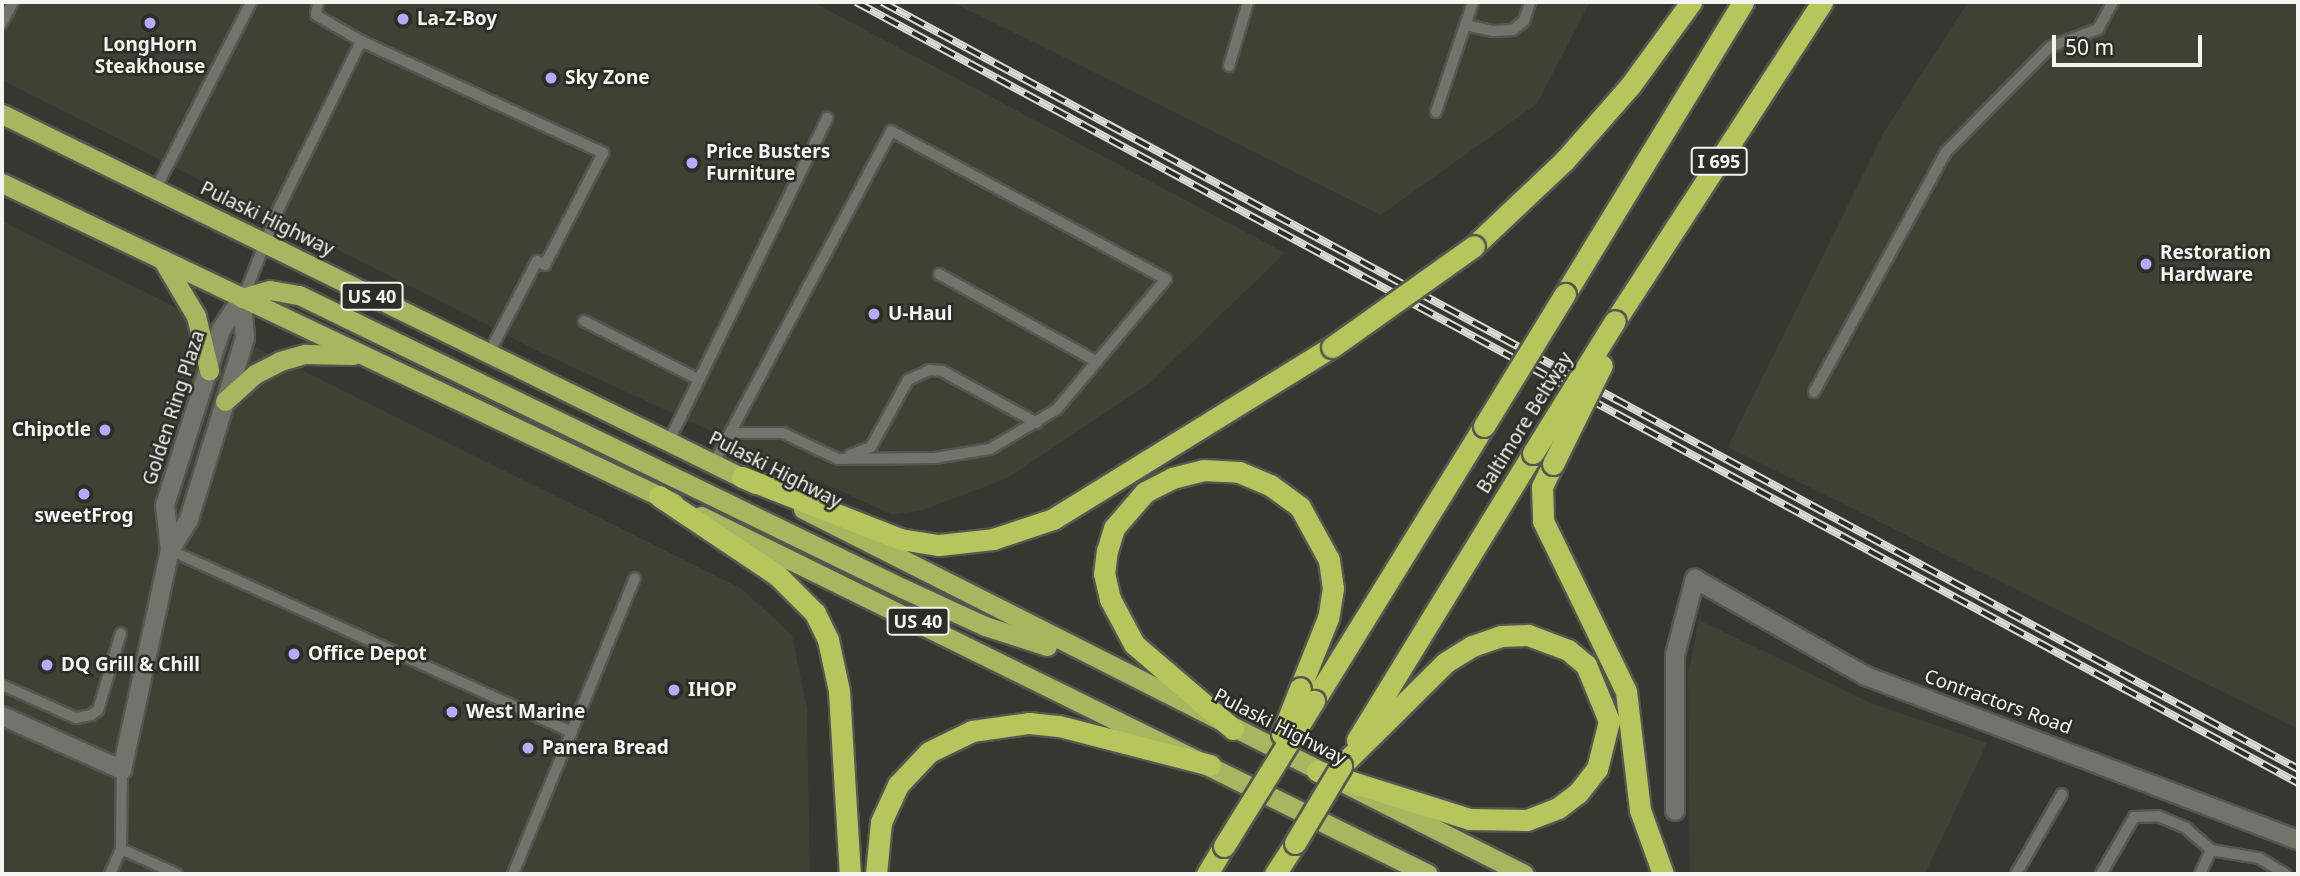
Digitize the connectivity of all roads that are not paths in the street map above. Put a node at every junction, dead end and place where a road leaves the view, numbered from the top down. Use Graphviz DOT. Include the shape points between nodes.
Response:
graph roads {
  1 [pos="13,2"];
  2 [pos="251,2"];
  3 [pos="318,2"];
  4 [pos="1248,2"];
  5 [pos="1473,2"];
  6 [pos="1530,2"];
  7 [pos="1691,2"];
  8 [pos="1743,2"];
  9 [pos="1822,2"];
  10 [pos="2113,2"];
  11 [pos="2,23"];
  12 [pos="1465,25"];
  13 [pos="361,41"];
  14 [pos="1229,66"];
  15 [pos="1436,112"];
  16 [pos="2,114"];
  17 [pos="827,118"];
  18 [pos="2,183"];
  19 [pos="155,190"];
  20 [pos="265,243"];
  21 [pos="162,259"];
  22 [pos="939,274"];
  23 [pos="242,298"];
  24 [pos="584,321"];
  25 [pos="1619,322"];
  26 [pos="489,353"];
  27 [pos="364,355"];
  28 [pos="1097,362"];
  29 [pos="209,370"];
  30 [pos="698,379"];
  31 [pos="1814,392"];
  32 [pos="225,401"];
  33 [pos="1037,423"];
  34 [pos="731,433"];
  35 [pos="669,442"];
  36 [pos="838,458"];
  37 [pos="714,463"];
  38 [pos="742,477"];
  39 [pos="659,496"];
  40 [pos="170,550"];
  41 [pos="635,578"];
  42 [pos="121,633"];
  43 [pos="1108,666"];
  44 [pos="2,685"];
  45 [pos="1307,694"];
  46 [pos="2,716"];
  47 [pos="1372,728"];
  48 [pos="1233,729"];
  49 [pos="572,732"];
  50 [pos="1210,765"];
  51 [pos="122,770"];
  52 [pos="1317,771"];
  53 [pos="2062,794"];
  54 [pos="1675,811"];
  55 [pos="2298,840"];
  56 [pos="121,849"];
  57 [pos="2211,850"];
  58 [pos="1281,872"];
  59 [pos="110,874"];
  60 [pos="177,874"];
  61 [pos="513,874"];
  62 [pos="850,874"];
  63 [pos="876,874"];
  64 [pos="1207,874"];
  65 [pos="1428,874"];
  66 [pos="1524,874"];
  67 [pos="1663,874"];
  68 [pos="2016,874"];
  69 [pos="2101,874"];
  70 [pos="2200,874"];
  71 [pos="2286,874"];
  1 -- 11 [label="lane"];
  2 -- 19 [label="lane"];
  3 -- 13 [label="lane" via="316,15"];
  4 -- 14 [label="lane"];
  5 -- 12 [label="lane"];
  6 -- 12 [label="lane" via="1524,21 1513,30 1493,32"];
  7 -- 38 [label="highway, bridge" via="1630,86 1564,161 1474,246 1332,347 1053,519 993,539 939,545 900,539"];
  8 -- 45 [label="highway, Baltimore Beltway, bridge" via="1484,426"];
  9 -- 25 [label="highway, I 695"];
  10 -- 31 [label="lane" via="2098,29 2050,47 1946,152"];
  12 -- 15 [label="lane"];
  13 -- 20 [label="lane"];
  13 -- 26 [label="lane" via="603,153 545,265 537,261"];
  16 -- 19 [label="highway, Pulaski Highway / US 40"];
  17 -- 30 [label="lane"];
  18 -- 21 [label="highway, US 40"];
  19 -- 20 [label="highway, Pulaski Highway / US 40"];
  20 -- 23 [label="lane"];
  20 -- 26 [label="highway, Pulaski Highway / US 40"];
  21 -- 23 [label="highway, US 40"];
  21 -- 29 [label="highway" via="196,316"];
  22 -- 28 [label="lane"];
  23 -- 27 [label="highway, US 40"];
  23 -- 29 [label="street, Golden Ring Plaza" via="221,330"];
  23 -- 32 [label="street, Golden Ring Plaza" via="245,338"];
  23 -- 43 [label="highway" via="270,290 299,295 902,588 985,626"];
  24 -- 30 [label="lane"];
  25 -- 47 [label="highway, Baltimore Beltway, bridge" via="1533,453"];
  25 -- 67 [label="highway, bridge" via="1542,487 1543,521 1626,691 1640,810"];
  26 -- 35 [label="highway, Pulaski Highway / US 40"];
  27 -- 32 [label="highway" via="305,354 280,361 255,374"];
  27 -- 39 [label="highway, US 40"];
  28 -- 33 [label="lane" via="1057,409"];
  28 -- 34 [label="lane" via="1166,279 891,131"];
  29 -- 40 [label="street, Golden Ring Plaza" via="165,505"];
  30 -- 35 [label="lane"];
  32 -- 40 [label="street, Golden Ring Plaza" via="189,519"];
  33 -- 36 [label="lane" via="990,449 935,458"];
  33 -- 36 [label="lane" via="942,371 929,370 908,380 871,447"];
  34 -- 36 [label="lane" via="783,433"];
  34 -- 37 [label="lane"];
  35 -- 37 [label="highway, Pulaski Highway / US 40"];
  37 -- 38 [label="highway, Pulaski Highway / US 40"];
  38 -- 43 [label="highway, Pulaski Highway / US 40"];
  39 -- 50 [label="highway, US 40"];
  39 -- 62 [label="highway" via="777,575 815,613 828,640 839,691"];
  40 -- 49 [label="lane"];
  40 -- 51 [label="street, Golden Ring Plaza"];
  41 -- 49 [label="lane"];
  42 -- 44 [label="lane" via="98,710 92,715 76,718"];
  43 -- 48 [label="highway, Pulaski Highway / US 40"];
  45 -- 48 [label="highway" via="1333,588 1329,560 1300,507 1270,485 1239,472 1203,470 1172,478 1145,492 1114,528 1104,574 1110,598 1135,644"];
  45 -- 64 [label="highway, Baltimore Beltway, bridge" via="1265,778"];
  46 -- 51 [label="street"];
  47 -- 52 [label="highway" via="1472,646 1501,636 1528,635 1553,641 1586,665 1609,721 1597,769 1578,793 1558,808 1527,820 1469,819"];
  47 -- 58 [label="highway, bridge" via="1341,766"];
  48 -- 52 [label="highway, Pulaski Highway / US 40"];
  49 -- 61 [label="lane"];
  50 -- 63 [label="highway" via="1059,726 1029,723 972,731 929,752 898,785 881,822"];
  50 -- 65 [label="highway, US 40"];
  51 -- 56 [label="lane"];
  52 -- 66 [label="highway, Pulaski Highway / US 40"];
  53 -- 68 [label="lane"];
  54 -- 55 [label="street, Contractors Road" via="1675,655 1695,579 1866,676"];
  56 -- 59 [label="lane"];
  56 -- 60 [label="lane"];
  57 -- 69 [label="lane" via="2170,820 2134,817"];
  57 -- 70 [label="lane"];
  57 -- 71 [label="lane" via="2259,858"];
}
